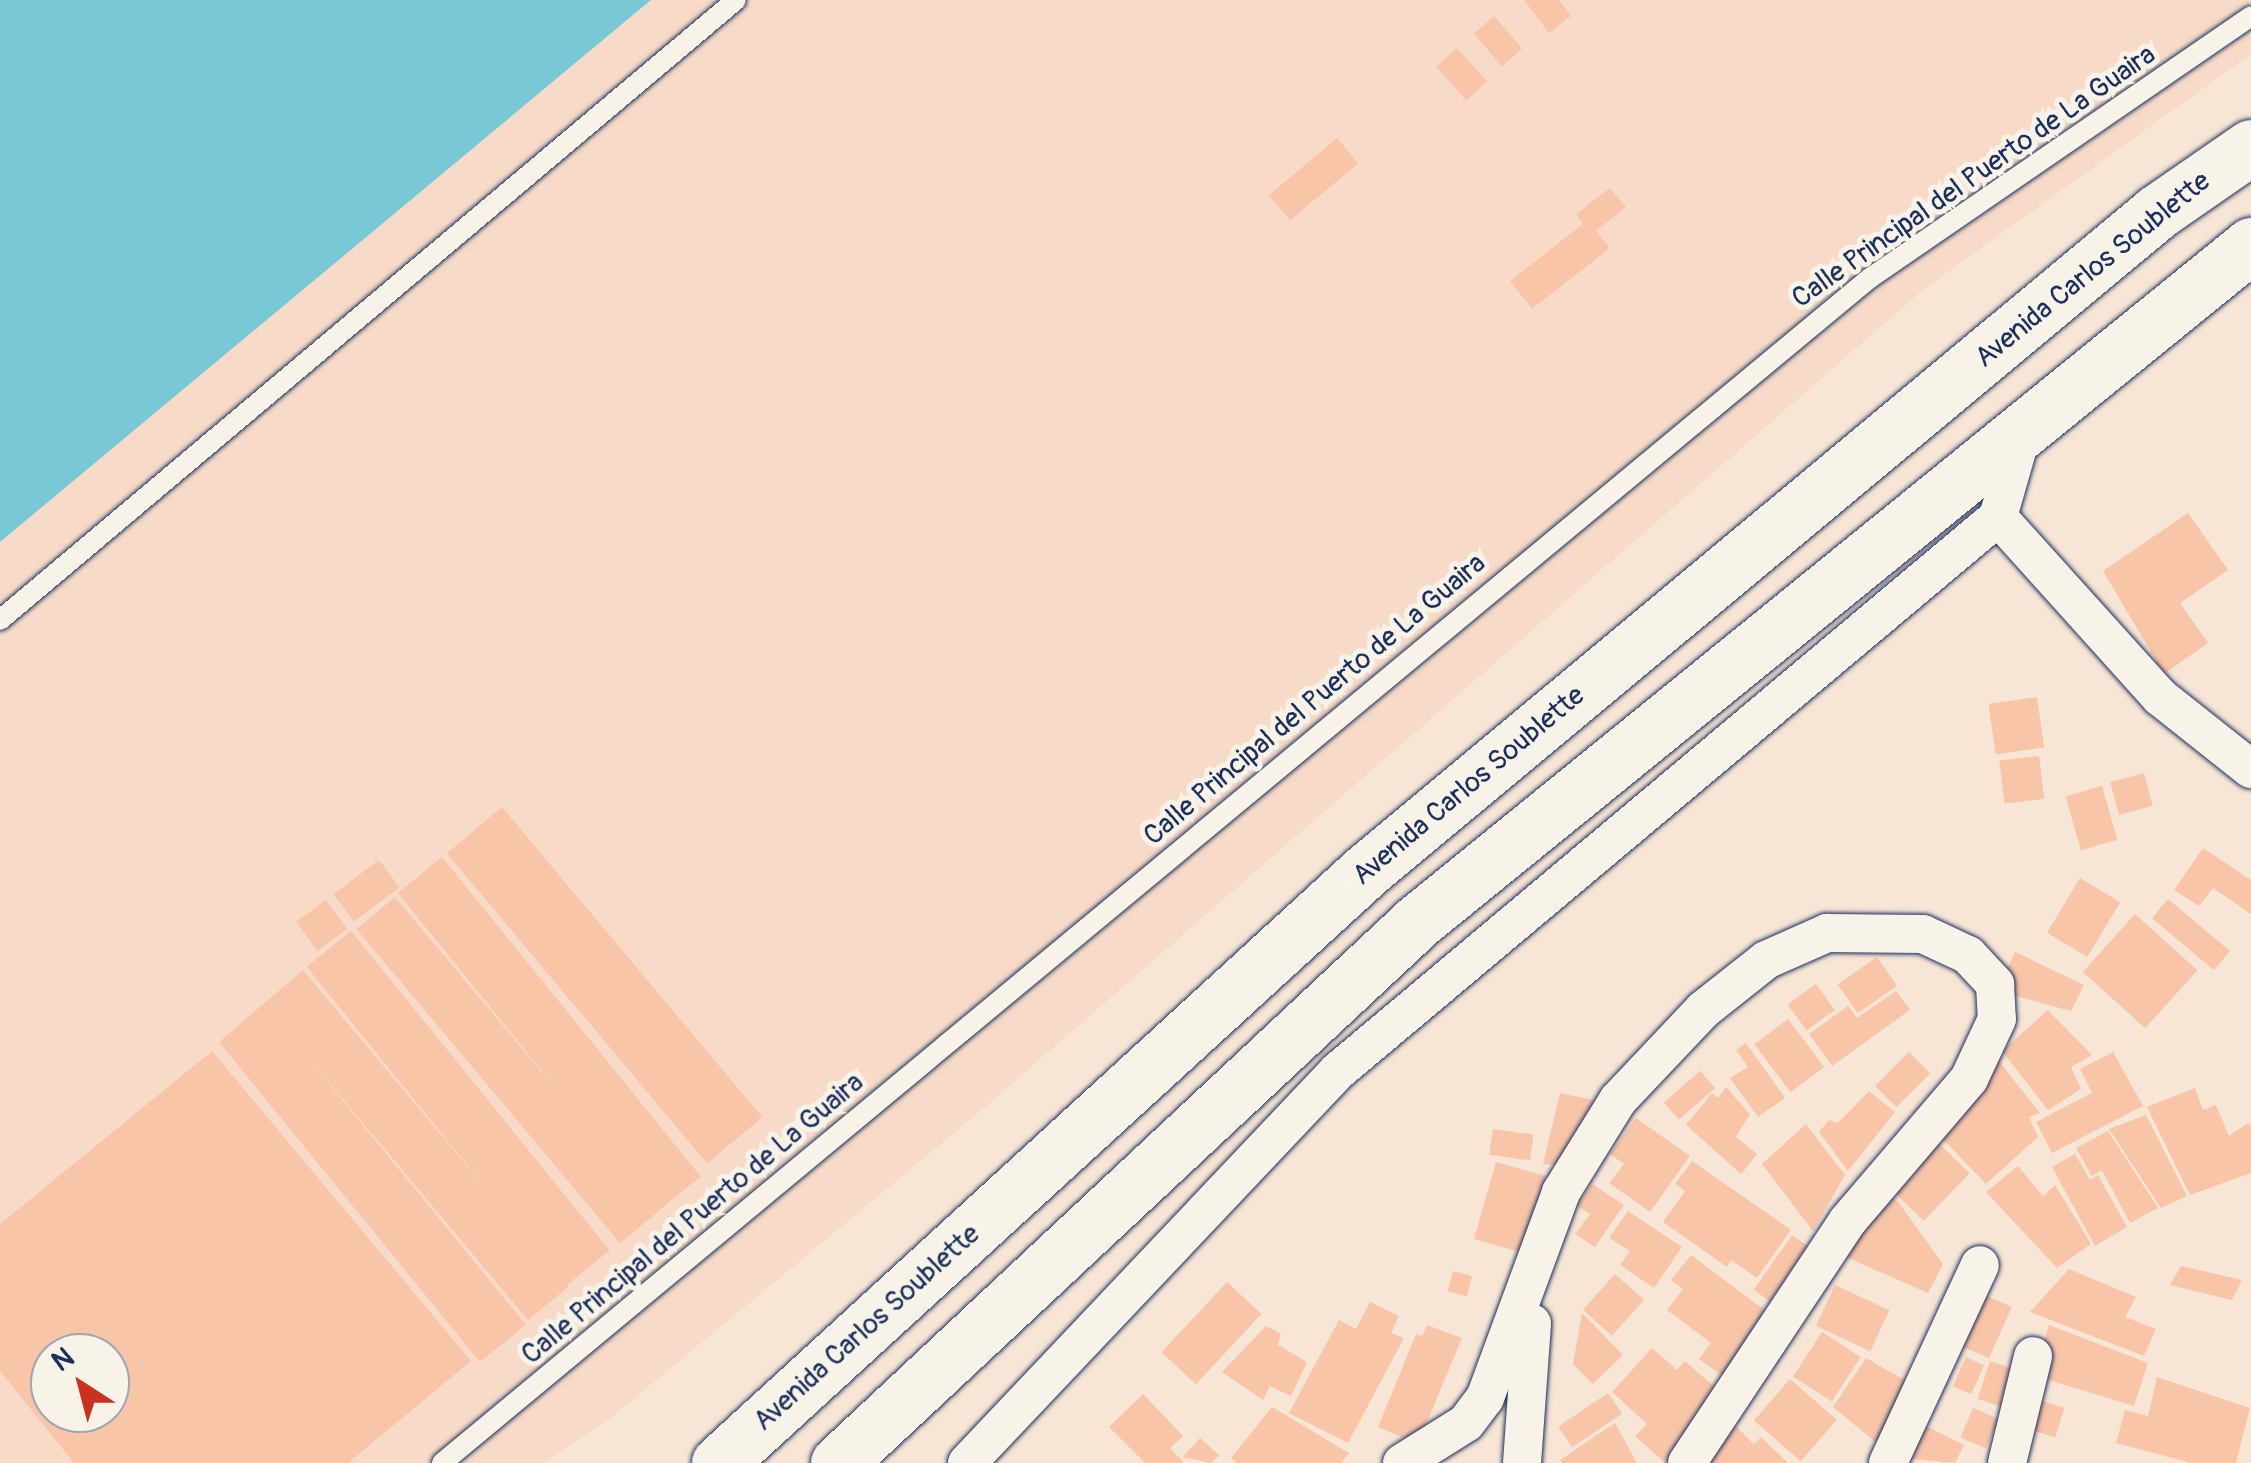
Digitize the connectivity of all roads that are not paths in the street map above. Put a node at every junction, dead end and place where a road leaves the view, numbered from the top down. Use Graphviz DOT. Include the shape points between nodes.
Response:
graph roads {
  1 [pos="736,0"];
  2 [pos="2251,16"];
  3 [pos="2251,147"];
  4 [pos="2251,246"];
  5 [pos="2024,427"];
  6 [pos="1998,518"];
  7 [pos="0,620"];
  8 [pos="2251,768"];
  9 [pos="1538,1266"];
  10 [pos="1980,1266"];
  11 [pos="2033,1356"];
  12 [pos="442,1463"];
  13 [pos="720,1463"];
  14 [pos="838,1463"];
  15 [pos="966,1463"];
  16 [pos="1402,1463"];
  17 [pos="1522,1463"];
  18 [pos="1687,1463"];
  19 [pos="1888,1463"];
  20 [pos="2007,1463"];
  1 -- 7 [label="lane"];
  2 -- 12 [label="lane, Calle Principal del Puerto de La Guaira" via="1870,278"];
  3 -- 13 [label="main road, Avenida Carlos Soublette" via="2156,212 1368,869"];
  4 -- 5 [label="main road"];
  5 -- 6 [label="street"];
  5 -- 14 [label="main road" via="1418,921"];
  6 -- 8 [label="street" via="2160,697"];
  6 -- 15 [label="street" via="1338,1071"];
  9 -- 16 [label="street" via="1486,1398 1466,1423"];
  9 -- 17 [label="street"];
  9 -- 18 [label="street" via="1561,1192 1618,1100 1704,1010 1766,960 1827,934 1923,934 1968,955 1995,984 1997,1020 1970,1080 1847,1222"];
  10 -- 19 [label="street"];
  11 -- 20 [label="street"];
}
